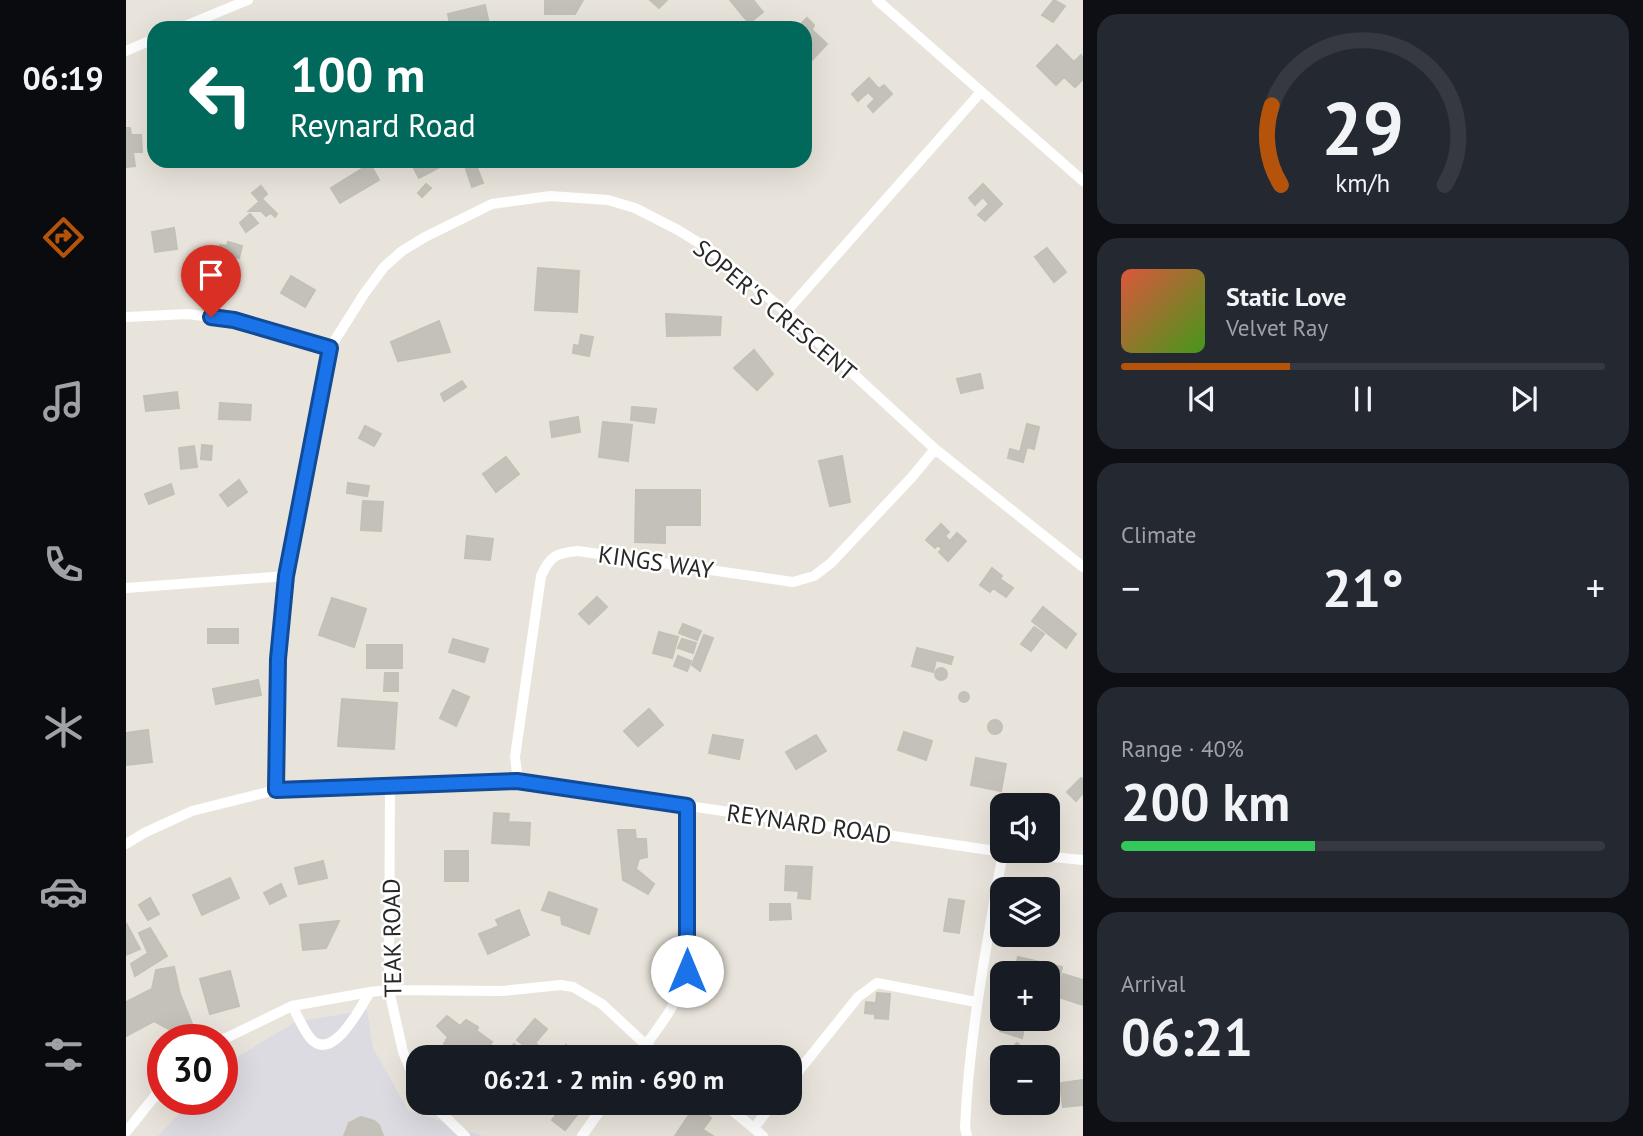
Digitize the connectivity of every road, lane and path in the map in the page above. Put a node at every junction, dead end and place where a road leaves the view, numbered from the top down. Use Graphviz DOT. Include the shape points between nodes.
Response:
graph roads {
  1 [pos="248,0"];
  2 [pos="877,0"];
  3 [pos="197,21"];
  4 [pos="147,42"];
  5 [pos="126,51"];
  6 [pos="980,93"];
  7 [pos="1083,181"];
  8 [pos="786,312"];
  9 [pos="126,317"];
  10 [pos="330,348"];
  11 [pos="935,449"];
  12 [pos="1083,566"];
  13 [pos="286,576"];
  14 [pos="126,588"];
  15 [pos="517,781"];
  16 [pos="390,784"];
  17 [pos="276,790"];
  18 [pos="687,806"];
  19 [pos="126,845"];
  20 [pos="990,850"];
  21 [pos="1060,858"];
  22 [pos="1083,860"];
  23 [pos="1001,863"];
  24 [pos="389,990"];
  25 [pos="370,992"];
  26 [pos="976,1002"];
  27 [pos="292,1006"];
  28 [pos="238,1032"];
  29 [pos="646,1045"];
  30 [pos="406,1059"];
  31 [pos="802,1067"];
  32 [pos="147,1106"];
  33 [pos="443,1115"];
  34 [pos="597,1115"];
  35 [pos="738,1115"];
  36 [pos="764,1115"];
  37 [pos="754,1128"];
  38 [pos="126,1132"];
  39 [pos="964,1133"];
  40 [pos="465,1136"];
  41 [pos="582,1136"];
  42 [pos="763,1136"];
  1 -- 3 [label="street"];
  2 -- 6 [label="street"];
  4 -- 5 [label="street"];
  6 -- 7 [label="street"];
  6 -- 8 [label="street"];
  8 -- 10 [label="street, SOPER'S CRESCENT" via="712,251 635,208 608,200 550,196 492,204 402,251 384,267"];
  8 -- 11 [label="street, SOPER'S CRESCENT"];
  9 -- 10 [label="street" via="188,314 234,320"];
  10 -- 13 [label="street, SOPER'S CRESCENT"];
  11 -- 12 [label="street, SOPER'S CRESCENT"];
  11 -- 15 [label="street, KINGS WAY" via="831,563 814,576 793,582 578,551 559,553 541,576 514,757"];
  13 -- 14 [label="street"];
  13 -- 17 [label="street, SOPER'S CRESCENT" via="278,647"];
  15 -- 16 [label="street, REYNARD ROAD"];
  15 -- 18 [label="street, REYNARD ROAD"];
  16 -- 17 [label="street, REYNARD ROAD"];
  16 -- 24 [label="street, TEAK ROAD"];
  17 -- 19 [label="street, REYNARD ROAD" via="192,811"];
  18 -- 20 [label="street, REYNARD ROAD"];
  18 -- 29 [label="street" via="687,971 682,989"];
  21 -- 22 [label="street, REYNARD ROAD"];
  23 -- 26 [label="street"];
  24 -- 25 [label="street"];
  24 -- 29 [label="street" via="573,987 602,1004"];
  24 -- 30 [label="street, TEAK ROAD"];
  25 -- 27 [label="street"];
  25 -- 27 [label="street" via="341,1037 331,1043 313,1041"];
  26 -- 31 [label="street" via="877,983 858,997"];
  26 -- 39 [label="street"];
  27 -- 28 [label="street"];
  32 -- 38 [label="street"];
  33 -- 40 [label="street"];
  34 -- 41 [label="street"];
  35 -- 37 [label="street"];
  36 -- 37 [label="street"];
  37 -- 42 [label="street"];
}
